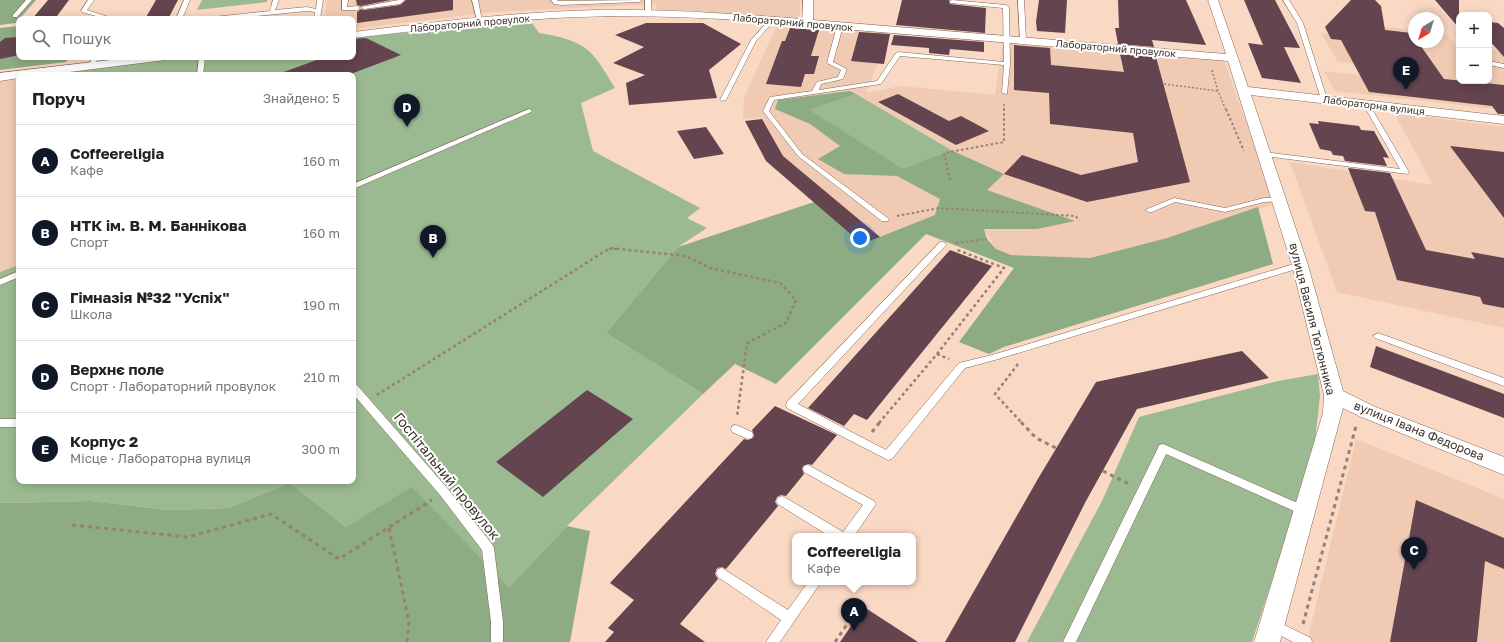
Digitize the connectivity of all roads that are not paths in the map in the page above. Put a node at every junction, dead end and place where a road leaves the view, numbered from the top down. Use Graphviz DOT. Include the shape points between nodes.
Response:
graph roads {
  1 [pos="28,0"];
  2 [pos="91,0"];
  3 [pos="187,0"];
  4 [pos="276,0"];
  5 [pos="320,0"];
  6 [pos="345,0"];
  7 [pos="402,0"];
  8 [pos="475,0"];
  9 [pos="554,0"];
  10 [pos="639,0"];
  11 [pos="648,0"];
  12 [pos="808,0"];
  13 [pos="1021,0"];
  14 [pos="1213,0"];
  15 [pos="1286,0"];
  16 [pos="952,2"];
  17 [pos="364,7"];
  18 [pos="357,8"];
  19 [pos="272,12"];
  20 [pos="318,12"];
  21 [pos="648,13"];
  22 [pos="15,16"];
  23 [pos="102,16"];
  24 [pos="180,16"];
  25 [pos="239,16"];
  26 [pos="317,16"];
  27 [pos="480,20"];
  28 [pos="772,20"];
  29 [pos="808,23"];
  30 [pos="840,26"];
  31 [pos="356,35"];
  32 [pos="1008,38"];
  33 [pos="1023,40"];
  34 [pos="1233,58"];
  35 [pos="111,60"];
  36 [pos="202,60"];
  37 [pos="93,61"];
  38 [pos="1007,64"];
  39 [pos="1492,64"];
  40 [pos="1504,66"];
  41 [pos="29,72"];
  42 [pos="200,72"];
  43 [pos="16,74"];
  44 [pos="0,77"];
  45 [pos="1244,90"];
  46 [pos="814,93"];
  47 [pos="1005,94"];
  48 [pos="1324,99"];
  49 [pos="724,100"];
  50 [pos="1366,104"];
  51 [pos="529,110"];
  52 [pos="1504,120"];
  53 [pos="1264,154"];
  54 [pos="356,186"];
  55 [pos="1279,199"];
  56 [pos="1149,210"];
  57 [pos="885,218"];
  58 [pos="943,244"];
  59 [pos="1300,265"];
  60 [pos="16,275"];
  61 [pos="0,282"];
  62 [pos="1378,336"];
  63 [pos="1504,382"];
  64 [pos="356,390"];
  65 [pos="1334,395"];
  66 [pos="0,423"];
  67 [pos="16,423"];
  68 [pos="736,429"];
  69 [pos="748,435"];
  70 [pos="1504,466"];
  71 [pos="808,469"];
  72 [pos="782,501"];
  73 [pos="1305,511"];
  74 [pos="834,533"];
  75 [pos="850,533"];
  76 [pos="722,573"];
  77 [pos="813,585"];
  78 [pos="789,618"];
  79 [pos="1270,634"];
  80 [pos="1303,640"];
  81 [pos="497,642"];
  82 [pos="772,642"];
  83 [pos="1070,642"];
  1 -- 22 [label="lane"];
  2 -- 23 [label="lane" via="84,11"];
  3 -- 24 [label="lane"];
  4 -- 19 [label="lane"];
  5 -- 20 [label="lane"];
  6 -- 18 [label="lane" via="344,9"];
  7 -- 17 [label="lane"];
  8 -- 27 [label="lane"];
  9 -- 10 [label="lane" via="561,4"];
  11 -- 21 [label="lane"];
  12 -- 29 [label="street"];
  13 -- 33 [label="lane"];
  14 -- 34 [label="street, вулиця Василя Тютюнника"];
  15 -- 48 [label="lane" via="1300,22"];
  16 -- 32 [label="lane" via="1006,7"];
  19 -- 20 [label="lane" via="306,9"];
  19 -- 25 [label="lane"];
  20 -- 26 [label="lane"];
  21 -- 27 [label="street, Лабораторний провулок"];
  21 -- 28 [label="street, Лабораторний провулок"];
  27 -- 31 [label="street, Лабораторний провулок"];
  28 -- 29 [label="street, Лабораторний провулок"];
  28 -- 49 [label="lane" via="754,40"];
  29 -- 30 [label="street, Лабораторний провулок"];
  30 -- 32 [label="street, Лабораторний провулок"];
  30 -- 46 [label="lane" via="830,63 844,69 841,78 819,83"];
  32 -- 33 [label="street, Лабораторний провулок"];
  32 -- 38 [label="lane"];
  33 -- 34 [label="street, Лабораторний провулок"];
  34 -- 45 [label="street, вулиця Василя Тютюнника"];
  35 -- 37 [label="street"];
  36 -- 42 [label="lane"];
  37 -- 41 [label="street"];
  38 -- 46 [label="lane" via="898,54 879,83"];
  38 -- 47 [label="lane"];
  39 -- 40 [label="lane"];
  43 -- 44 [label="street"];
  45 -- 48 [label="street, Лабораторна вулиця"];
  45 -- 53 [label="street, вулиця Василя Тютюнника"];
  46 -- 57 [label="lane" via="772,98 766,110 800,155"];
  48 -- 50 [label="street, Лабораторна вулиця"];
  50 -- 52 [label="street, Лабораторна вулиця"];
  50 -- 53 [label="lane" via="1405,172"];
  51 -- 54 [label="lane"];
  53 -- 55 [label="street, вулиця Василя Тютюнника"];
  55 -- 56 [label="lane" via="1264,200 1225,210 1174,200"];
  55 -- 59 [label="street, вулиця Василя Тютюнника"];
  58 -- 59 [label="lane" via="791,405 888,456 962,365"];
  59 -- 65 [label="street, вулиця Василя Тютюнника"];
  60 -- 61 [label="lane"];
  62 -- 63 [label="lane"];
  64 -- 81 [label="lane, Госпітальний провулок" via="444,492 488,548"];
  65 -- 70 [label="street, вулиця Івана Федорова" via="1366,411"];
  65 -- 73 [label="street, вулиця Василя Тютюнника" via="1333,413"];
  66 -- 67 [label="lane"];
  68 -- 69 [label="lane"];
  71 -- 75 [label="lane" via="870,504"];
  72 -- 74 [label="lane"];
  73 -- 79 [label="street, вулиця Василя Тютюнника"];
  73 -- 83 [label="lane" via="1163,448"];
  76 -- 78 [label="lane"];
  77 -- 78 [label="lane"];
  78 -- 82 [label="lane"];
  79 -- 80 [label="lane"];
}
